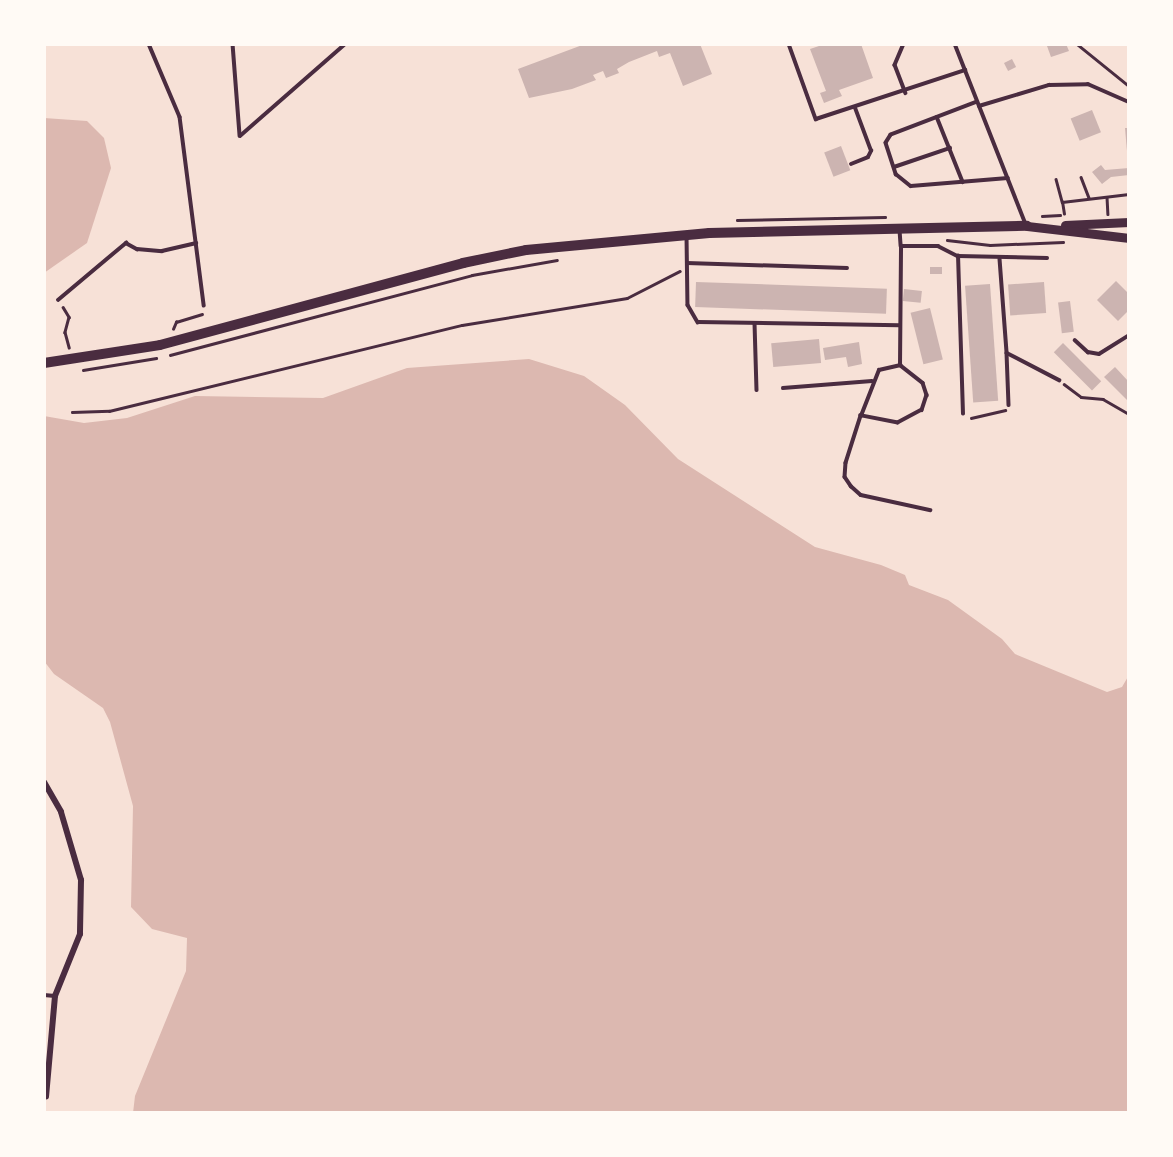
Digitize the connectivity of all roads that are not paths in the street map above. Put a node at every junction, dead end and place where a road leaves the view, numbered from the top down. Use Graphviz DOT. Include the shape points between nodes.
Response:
graph roads {
  1 [pos="149,44"];
  2 [pos="233,44"];
  3 [pos="345,44"];
  4 [pos="791,44"];
  5 [pos="904,44"];
  6 [pos="958,44"];
  7 [pos="965,70"];
  8 [pos="906,93"];
  9 [pos="1129,102"];
  10 [pos="978,104"];
  11 [pos="855,108"];
  12 [pos="937,117"];
  13 [pos="950,148"];
  14 [pos="851,164"];
  15 [pos="894,167"];
  16 [pos="1008,178"];
  17 [pos="963,182"];
  18 [pos="1129,222"];
  19 [pos="1027,226"];
  20 [pos="900,227"];
  21 [pos="687,234"];
  22 [pos="1129,237"];
  23 [pos="196,243"];
  24 [pos="901,246"];
  25 [pos="958,256"];
  26 [pos="1047,258"];
  27 [pos="1000,260"];
  28 [pos="687,263"];
  29 [pos="847,268"];
  30 [pos="58,300"];
  31 [pos="204,305"];
  32 [pos="755,323"];
  33 [pos="899,325"];
  34 [pos="1129,335"];
  35 [pos="1125,339"];
  36 [pos="1075,340"];
  37 [pos="1129,344"];
  38 [pos="1007,354"];
  39 [pos="44,363"];
  40 [pos="900,365"];
  41 [pos="1059,380"];
  42 [pos="872,381"];
  43 [pos="783,388"];
  44 [pos="757,390"];
  45 [pos="1009,405"];
  46 [pos="964,414"];
  47 [pos="861,416"];
  48 [pos="930,510"];
  49 [pos="44,782"];
  50 [pos="44,995"];
  51 [pos="55,996"];
  52 [pos="46,1097"];
  1 -- 23 [label="lane" via="180,117"];
  2 -- 3 [label="lane" via="240,136"];
  4 -- 11 [label="lane" via="816,119"];
  5 -- 8 [label="lane" via="895,65"];
  6 -- 7 [label="lane"];
  7 -- 8 [label="lane"];
  7 -- 10 [label="lane"];
  8 -- 11 [label="lane"];
  9 -- 10 [label="lane" via="1088,84 1049,85"];
  10 -- 12 [label="lane"];
  10 -- 16 [label="lane"];
  11 -- 14 [label="lane" via="871,151 868,158"];
  12 -- 13 [label="lane"];
  12 -- 15 [label="lane" via="891,135 886,143"];
  13 -- 15 [label="lane"];
  13 -- 17 [label="lane"];
  15 -- 17 [label="lane" via="903,183 911,186"];
  16 -- 17 [label="lane"];
  16 -- 19 [label="lane"];
  18 -- 19 [label="main road"];
  19 -- 20 [label="main road"];
  19 -- 22 [label="main road"];
  20 -- 21 [label="main road"];
  20 -- 24 [label="lane"];
  21 -- 28 [label="lane"];
  21 -- 39 [label="main road" via="588,242 475,260 160,345 70,355"];
  23 -- 30 [label="lane" via="162,251 126,243"];
  23 -- 31 [label="lane"];
  24 -- 25 [label="lane" via="938,246"];
  24 -- 33 [label="lane"];
  25 -- 27 [label="lane"];
  25 -- 46 [label="lane"];
  26 -- 27 [label="lane"];
  27 -- 38 [label="lane"];
  28 -- 29 [label="lane"];
  28 -- 32 [label="lane" via="692,318 698,322"];
  32 -- 33 [label="lane"];
  32 -- 44 [label="lane"];
  33 -- 40 [label="lane"];
  34 -- 35 [label="lane"];
  35 -- 36 [label="lane" via="1099,354 1088,352"];
  35 -- 37 [label="lane"];
  38 -- 41 [label="lane"];
  38 -- 45 [label="lane"];
  40 -- 42 [label="lane" via="879,370"];
  40 -- 47 [label="lane" via="923,383 927,395 922,410 898,423"];
  42 -- 43 [label="lane"];
  42 -- 47 [label="lane"];
  47 -- 48 [label="lane" via="846,463 850,486 861,495"];
  49 -- 51 [label="street" via="61,812 81,880 80,934"];
  50 -- 51 [label="lane"];
  51 -- 52 [label="street"];
}
